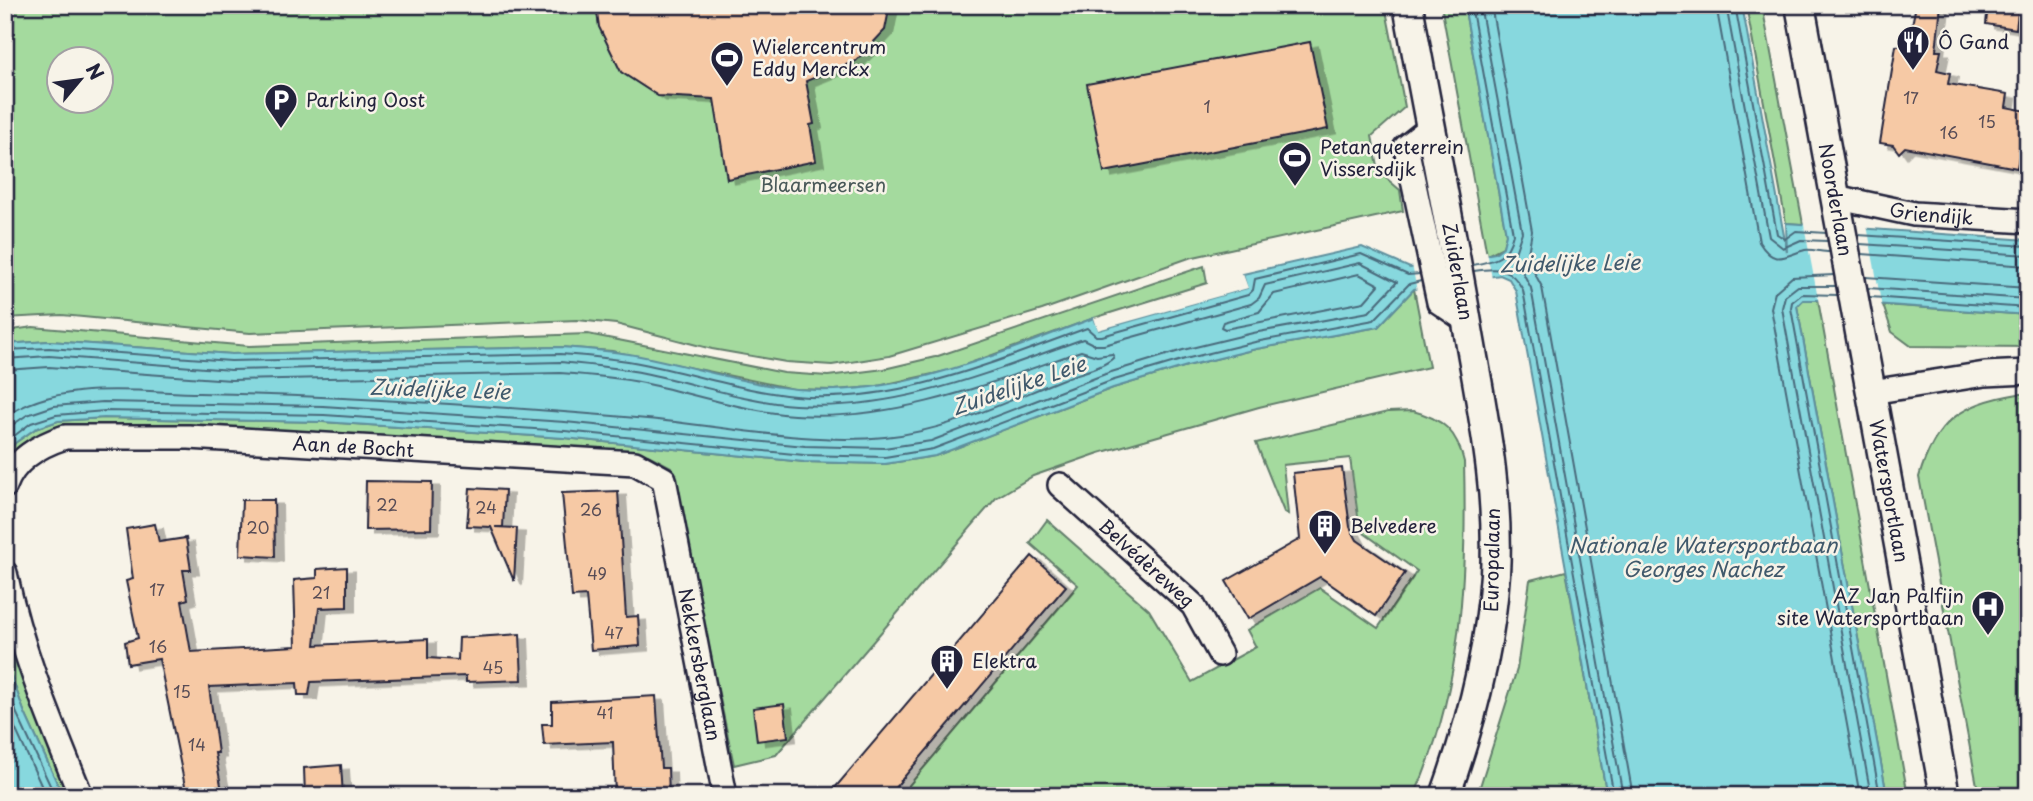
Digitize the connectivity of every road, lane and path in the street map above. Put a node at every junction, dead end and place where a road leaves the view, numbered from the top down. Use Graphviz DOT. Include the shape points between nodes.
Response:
graph roads {
  1 [pos="1408,5"];
  2 [pos="1800,5"];
  3 [pos="1837,204"];
  4 [pos="2028,221"];
  5 [pos="1456,307"];
  6 [pos="2028,372"];
  7 [pos="1871,393"];
  8 [pos="1060,485"];
  9 [pos="5,486"];
  10 [pos="674,532"];
  11 [pos="5,573"];
  12 [pos="1220,654"];
  13 [pos="81,796"];
  14 [pos="725,796"];
  15 [pos="1445,796"];
  16 [pos="1945,796"];
  1 -- 5 [label="street, Zuiderlaan" via="1430,128 1441,246"];
  2 -- 3 [label="street, Noorderlaan"];
  3 -- 4 [label="street, Griendijk"];
  3 -- 7 [label="street, Noorderlaan"];
  5 -- 15 [label="street, Europalaan" via="1487,430 1495,572 1479,682"];
  6 -- 7 [label="street" via="1985,374"];
  7 -- 16 [label="street, Watersportlaan"];
  8 -- 12 [label="street, Belvédèreweg" via="1193,605"];
  9 -- 10 [label="street, Aan de Bocht" via="26,457 65,437 189,437 557,457 635,463 659,475 664,479"];
  10 -- 14 [label="street, Nekkersberglaan"];
  11 -- 13 [label="street" via="38,692"];
}
